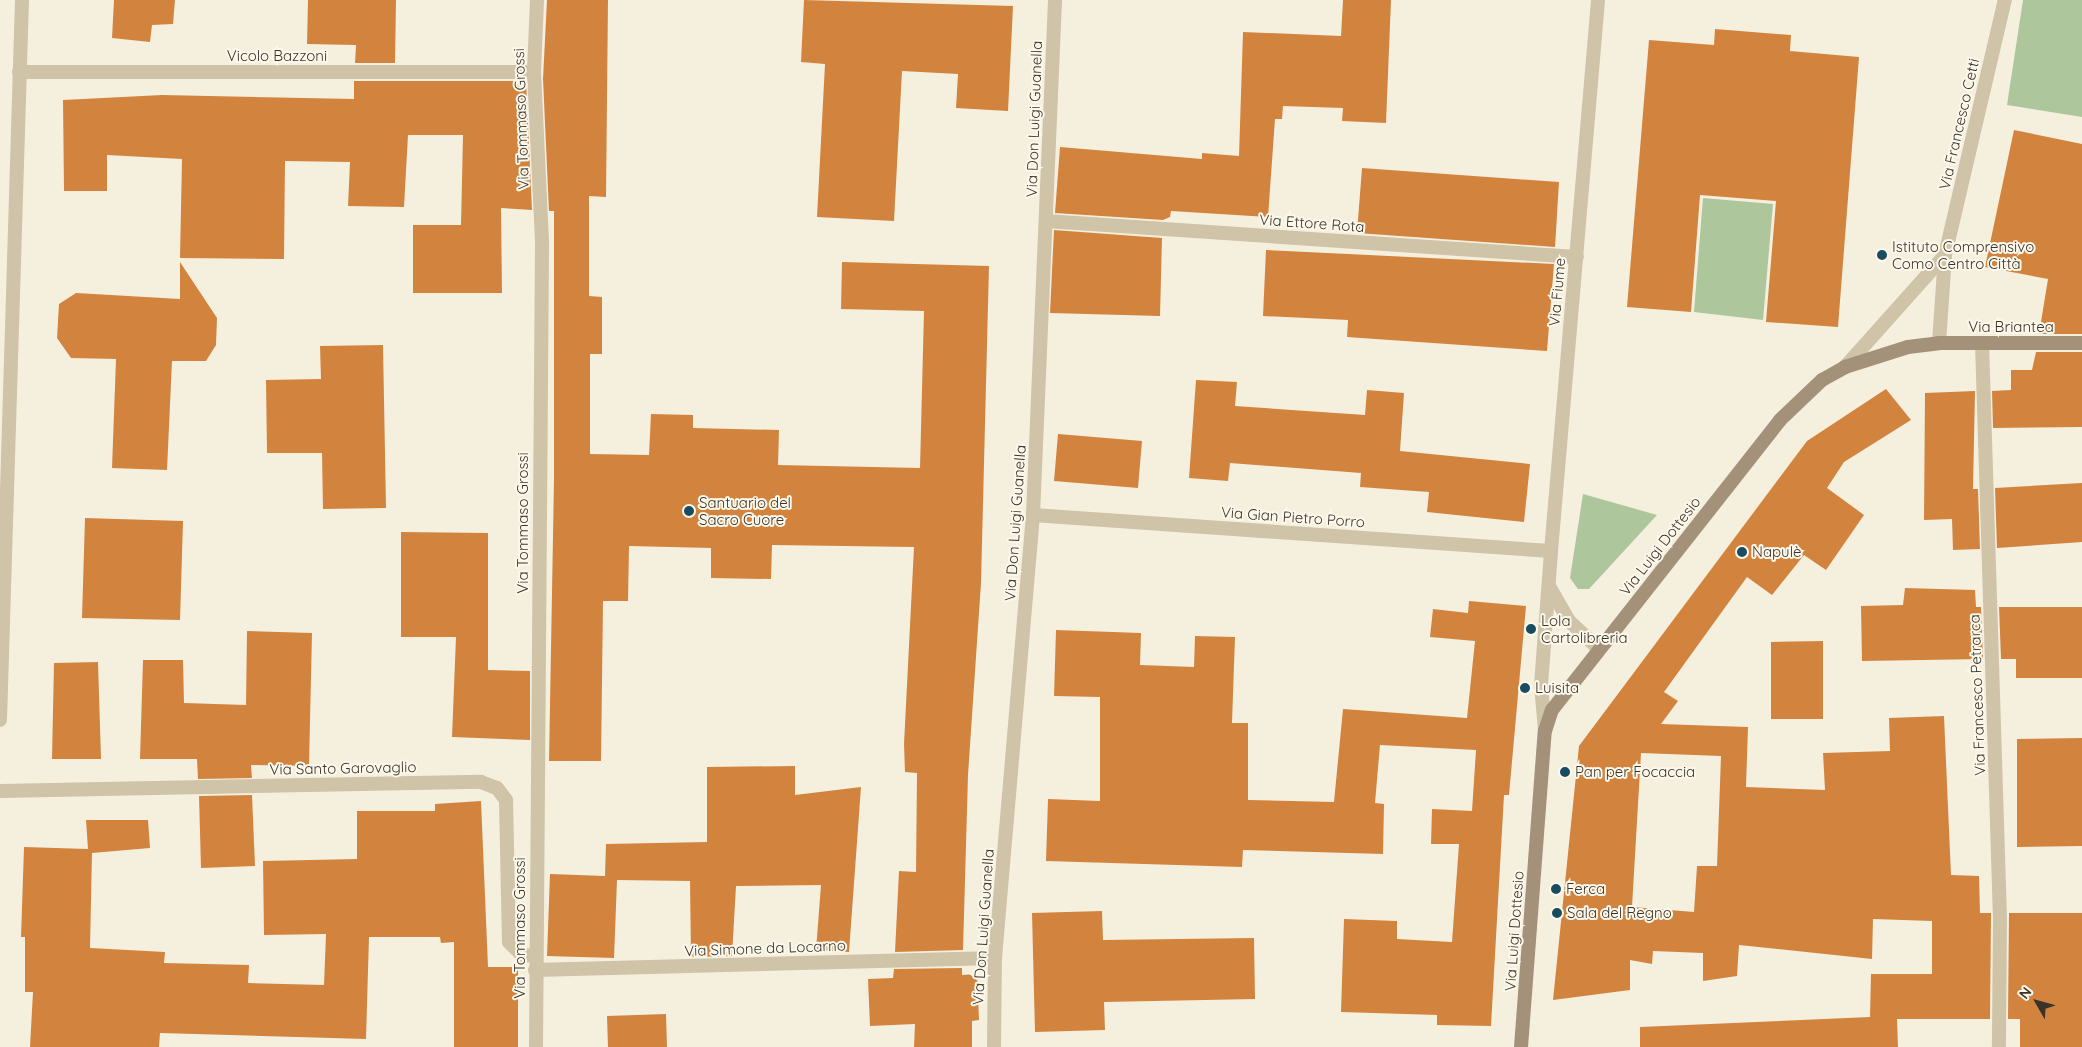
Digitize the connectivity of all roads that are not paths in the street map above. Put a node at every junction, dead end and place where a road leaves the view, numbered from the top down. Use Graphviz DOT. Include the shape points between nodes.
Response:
graph roads {
  1 [pos="22,0"];
  2 [pos="537,0"];
  3 [pos="1055,0"];
  4 [pos="1598,0"];
  5 [pos="2005,0"];
  6 [pos="19,72"];
  7 [pos="534,72"];
  8 [pos="1046,221"];
  9 [pos="1945,255"];
  10 [pos="1577,257"];
  11 [pos="1940,343"];
  12 [pos="1982,343"];
  13 [pos="2082,343"];
  14 [pos="1846,367"];
  15 [pos="1033,515"];
  16 [pos="1551,551"];
  17 [pos="1549,586"];
  18 [pos="1599,649"];
  19 [pos="0,720"];
  20 [pos="1545,731"];
  21 [pos="0,791"];
  22 [pos="536,956"];
  23 [pos="995,958"];
  24 [pos="535,970"];
  25 [pos="536,1047"];
  26 [pos="994,1047"];
  27 [pos="1521,1047"];
  28 [pos="1999,1047"];
  1 -- 6 [label="street"];
  2 -- 7 [label="street, Via Tommaso Grossi"];
  3 -- 8 [label="street, Via Don Luigi Guanella"];
  4 -- 10 [label="street, Via Fiume"];
  5 -- 9 [label="street, Via Francesco Cetti"];
  6 -- 7 [label="street, Vicolo Bazzoni"];
  6 -- 19 [label="street"];
  7 -- 22 [label="street, Via Tommaso Grossi" via="542,242"];
  8 -- 10 [label="street, Via Ettore Rota"];
  8 -- 15 [label="street, Via Don Luigi Guanella"];
  9 -- 11 [label="street, Via Francesco Cetti"];
  9 -- 14 [label="street, Via Francesco Cetti"];
  10 -- 16 [label="street, Via Fiume"];
  11 -- 12 [label="main road, Via Briantea"];
  11 -- 14 [label="main road, Via Luigi Dottesio"];
  12 -- 13 [label="main road, Via Briantea"];
  12 -- 28 [label="street, Via Francesco Petrarca" via="2000,920"];
  14 -- 18 [label="main road, Via Luigi Dottesio" via="1822,380 1780,420"];
  15 -- 16 [label="street, Via Gian Pietro Porro"];
  15 -- 23 [label="street, Via Don Luigi Guanella"];
  16 -- 17 [label="street, Via Fiume"];
  17 -- 18 [label="street" via="1569,620"];
  17 -- 20 [label="street, Via Fiume" via="1541,685"];
  18 -- 20 [label="main road, Via Luigi Dottesio" via="1552,710"];
  20 -- 27 [label="main road, Via Luigi Dottesio"];
  21 -- 22 [label="street, Via Santo Garovaglio" via="481,782 497,788 506,800 509,942 522,955"];
  22 -- 24 [label="street, Via Tommaso Grossi"];
  23 -- 24 [label="street, Via Simone da Locarno"];
  23 -- 26 [label="street, Via Don Luigi Guanella"];
  24 -- 25 [label="street, Via Tommaso Grossi"];
}
